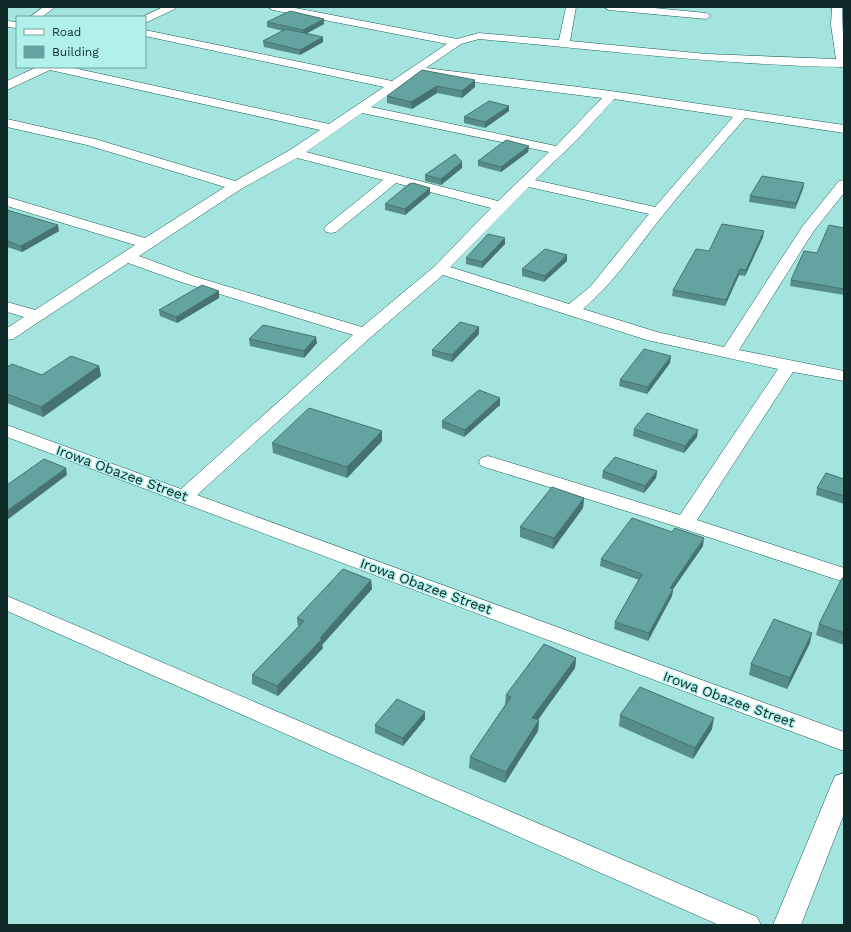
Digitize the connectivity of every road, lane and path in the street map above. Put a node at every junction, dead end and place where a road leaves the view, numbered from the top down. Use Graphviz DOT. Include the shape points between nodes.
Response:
graph roads {
  1 [pos="50,7"];
  2 [pos="171,7"];
  3 [pos="273,7"];
  4 [pos="571,7"];
  5 [pos="609,7"];
  6 [pos="837,7"];
  7 [pos="343,11"];
  8 [pos="36,16"];
  9 [pos="706,16"];
  10 [pos="330,18"];
  11 [pos="146,20"];
  12 [pos="146,33"];
  13 [pos="457,42"];
  14 [pos="564,43"];
  15 [pos="843,63"];
  16 [pos="45,68"];
  17 [pos="58,68"];
  18 [pos="416,70"];
  19 [pos="7,76"];
  20 [pos="24,78"];
  21 [pos="394,85"];
  22 [pos="7,86"];
  23 [pos="611,95"];
  24 [pos="359,108"];
  25 [pos="742,114"];
  26 [pos="7,123"];
  27 [pos="330,128"];
  28 [pos="844,130"];
  29 [pos="558,150"];
  30 [pos="295,152"];
  31 [pos="393,179"];
  32 [pos="525,182"];
  33 [pos="844,184"];
  34 [pos="236,186"];
  35 [pos="7,201"];
  36 [pos="501,206"];
  37 [pos="658,212"];
  38 [pos="331,229"];
  39 [pos="148,244"];
  40 [pos="127,257"];
  41 [pos="440,269"];
  42 [pos="7,307"];
  43 [pos="572,310"];
  44 [pos="36,315"];
  45 [pos="365,333"];
  46 [pos="7,335"];
  47 [pos="729,352"];
  48 [pos="788,366"];
  49 [pos="844,376"];
  50 [pos="7,431"];
  51 [pos="488,462"];
  52 [pos="184,496"];
  53 [pos="685,523"];
  54 [pos="844,574"];
  55 [pos="7,603"];
  56 [pos="844,742"];
  57 [pos="844,783"];
  58 [pos="747,925"];
  59 [pos="787,925"];
  1 -- 8 [label="street"];
  2 -- 11 [label="street"];
  3 -- 10 [label="street"];
  4 -- 14 [label="street"];
  5 -- 9 [label="street"];
  6 -- 15 [label="street"];
  7 -- 10 [label="street"];
  10 -- 13 [label="street"];
  12 -- 21 [label="street"];
  13 -- 14 [label="street" via="479,36"];
  13 -- 18 [label="street"];
  14 -- 15 [label="street" via="742,61"];
  16 -- 20 [label="street"];
  17 -- 27 [label="street"];
  18 -- 21 [label="street"];
  18 -- 23 [label="street"];
  19 -- 20 [label="street"];
  20 -- 22 [label="street"];
  21 -- 24 [label="street"];
  23 -- 25 [label="street"];
  23 -- 29 [label="street"];
  24 -- 27 [label="street"];
  24 -- 29 [label="street"];
  25 -- 28 [label="street"];
  25 -- 37 [label="street"];
  26 -- 34 [label="street" via="90,142"];
  27 -- 30 [label="street"];
  29 -- 32 [label="street"];
  30 -- 31 [label="street"];
  30 -- 34 [label="street"];
  31 -- 36 [label="street"];
  31 -- 38 [label="street"];
  32 -- 36 [label="street"];
  32 -- 37 [label="street"];
  33 -- 47 [label="street" via="807,230"];
  34 -- 39 [label="street"];
  35 -- 39 [label="street"];
  36 -- 41 [label="street"];
  37 -- 43 [label="street" via="596,290"];
  39 -- 40 [label="street"];
  40 -- 44 [label="street"];
  40 -- 45 [label="street" via="190,280"];
  41 -- 43 [label="street"];
  41 -- 45 [label="street"];
  42 -- 44 [label="street"];
  43 -- 47 [label="street" via="653,336"];
  44 -- 46 [label="street"];
  45 -- 52 [label="street"];
  47 -- 48 [label="street"];
  48 -- 49 [label="street"];
  48 -- 53 [label="street"];
  50 -- 52 [label="street, Irowa Obazee Street"];
  51 -- 53 [label="street"];
  52 -- 56 [label="street, Irowa Obazee Street"];
  53 -- 54 [label="street"];
  55 -- 58 [label="street"];
  57 -- 59 [label="street"];
}
